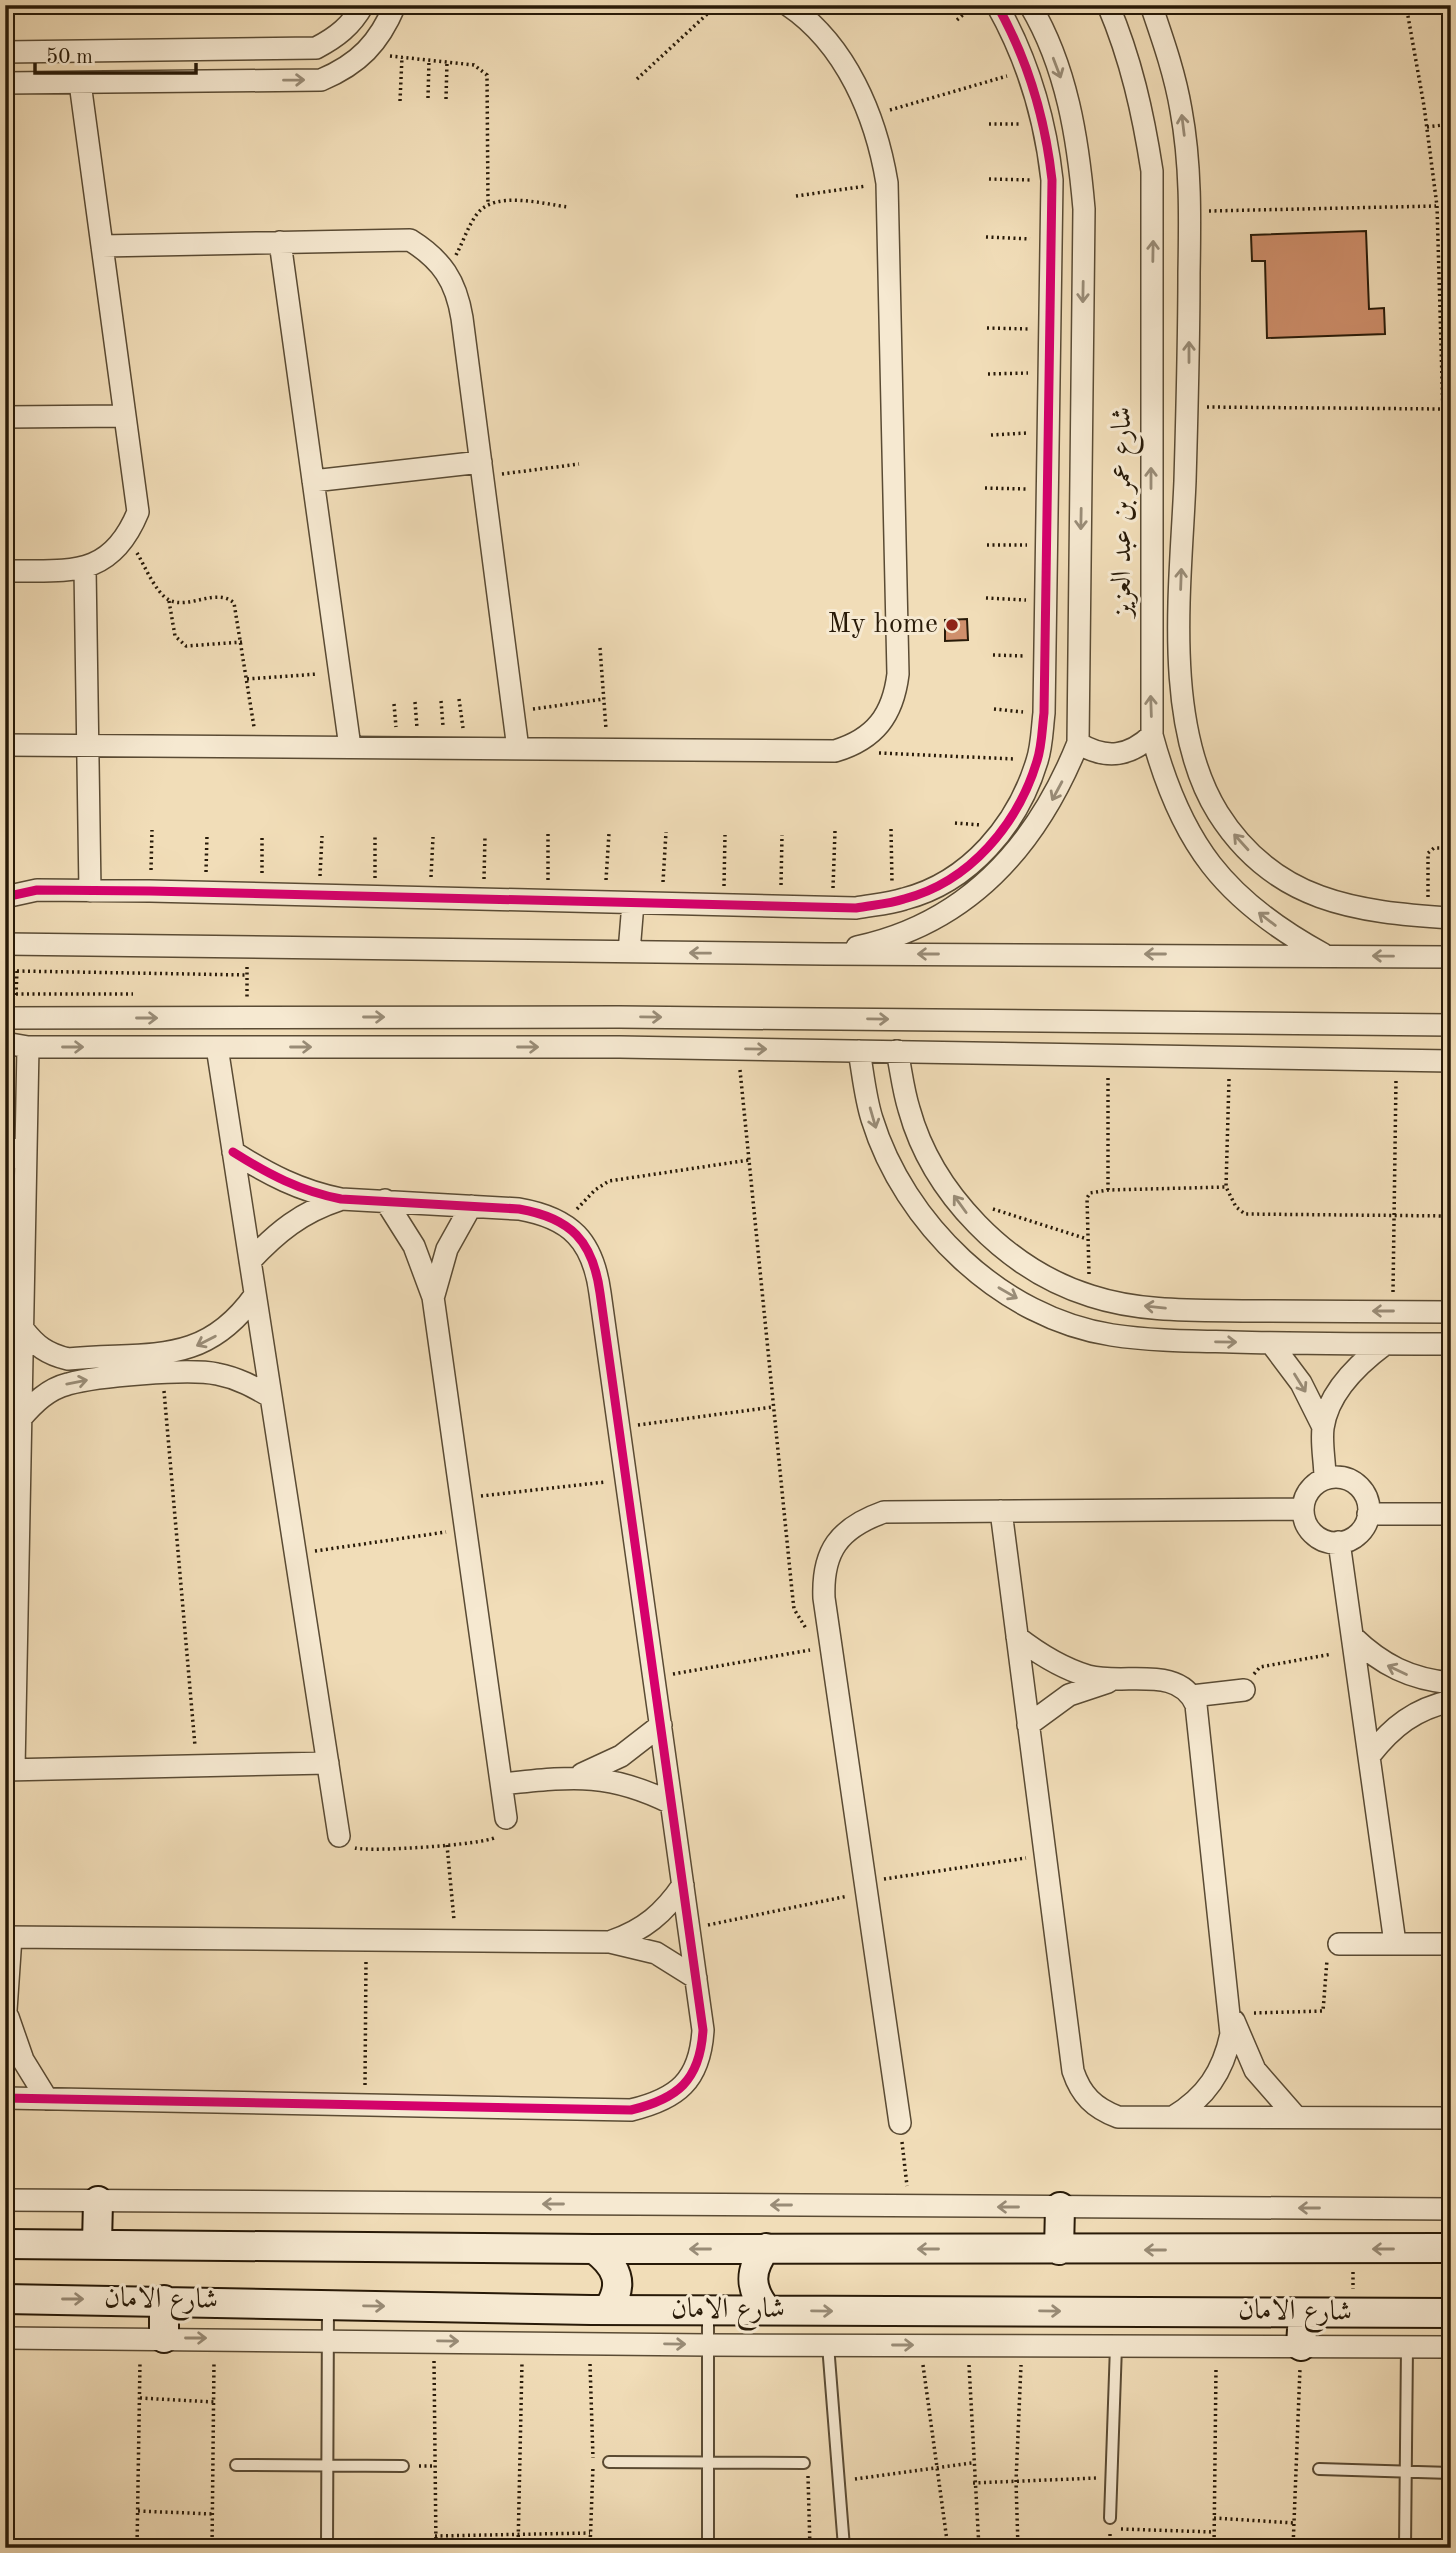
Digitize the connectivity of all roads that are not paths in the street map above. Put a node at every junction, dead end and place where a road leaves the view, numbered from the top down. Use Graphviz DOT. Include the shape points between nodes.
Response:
graph roads {
  1 [pos="363,5"];
  2 [pos="395,5"];
  3 [pos="788,5"];
  4 [pos="997,5"];
  5 [pos="1030,5"];
  6 [pos="1108,5"];
  7 [pos="1151,5"];
  8 [pos="5,52"];
  9 [pos="5,83"];
  10 [pos="80,83"];
  11 [pos="1188,166"];
  12 [pos="1152,171"];
  13 [pos="280,242"];
  14 [pos="102,246"];
  15 [pos="1151,391"];
  16 [pos="1188,398"];
  17 [pos="125,416"];
  18 [pos="5,417"];
  19 [pos="482,469"];
  20 [pos="313,481"];
  21 [pos="85,568"];
  22 [pos="5,572"];
  23 [pos="1180,614"];
  24 [pos="1150,615"];
  25 [pos="1080,645"];
  26 [pos="1043,651"];
  27 [pos="1152,735"];
  28 [pos="1078,743"];
  29 [pos="5,745"];
  30 [pos="88,745"];
  31 [pos="350,747"];
  32 [pos="518,749"];
  33 [pos="90,891"];
  34 [pos="8,896"];
  35 [pos="633,903"];
  36 [pos="1451,918"];
  37 [pos="5,944"];
  38 [pos="629,952"];
  39 [pos="826,954"];
  40 [pos="1325,955"];
  41 [pos="1451,957"];
  42 [pos="619,1017"];
  43 [pos="10,1018"];
  44 [pos="1085,1021"];
  45 [pos="1451,1024"];
  46 [pos="5,1043"];
  47 [pos="28,1047"];
  48 [pos="217,1047"];
  49 [pos="620,1047"];
  50 [pos="859,1051"];
  51 [pos="897,1051"];
  52 [pos="1083,1054"];
  53 [pos="1451,1061"];
  54 [pos="26,1143"];
  55 [pos="233,1152"];
  56 [pos="5,1163"];
  57 [pos="341,1199"];
  58 [pos="385,1200"];
  59 [pos="471,1206"];
  60 [pos="5,1218"];
  61 [pos="24,1232"];
  62 [pos="250,1261"];
  63 [pos="255,1295"];
  64 [pos="433,1297"];
  65 [pos="1451,1312"];
  66 [pos="23,1329"];
  67 [pos="1271,1343"];
  68 [pos="1385,1344"];
  69 [pos="1451,1344"];
  70 [pos="271,1397"];
  71 [pos="21,1418"];
  72 [pos="1323,1427"];
  73 [pos="1325,1478"];
  74 [pos="1303,1509"];
  75 [pos="1001,1511"];
  76 [pos="1368,1514"];
  77 [pos="1451,1514"];
  78 [pos="1339,1542"];
  79 [pos="1017,1637"];
  80 [pos="1354,1643"];
  81 [pos="1117,1681"];
  82 [pos="1451,1683"];
  83 [pos="1244,1690"];
  84 [pos="1192,1696"];
  85 [pos="1451,1701"];
  86 [pos="660,1725"];
  87 [pos="1028,1725"];
  88 [pos="1370,1755"];
  89 [pos="328,1763"];
  90 [pos="10,1770"];
  91 [pos="576,1776"];
  92 [pos="502,1784"];
  93 [pos="671,1803"];
  94 [pos="506,1818"];
  95 [pos="339,1836"];
  96 [pos="683,1885"];
  97 [pos="8,1937"];
  98 [pos="610,1942"];
  99 [pos="1395,1943"];
  100 [pos="1339,1944"];
  101 [pos="1451,1944"];
  102 [pos="696,1978"];
  103 [pos="1231,2013"];
  104 [pos="7,2021"];
  105 [pos="5,2098"];
  106 [pos="47,2099"];
  107 [pos="1173,2117"];
  108 [pos="1296,2117"];
  109 [pos="1451,2118"];
  110 [pos="900,2123"];
  111 [pos="5,2200"];
  112 [pos="98,2201"];
  113 [pos="1060,2207"];
  114 [pos="1451,2209"];
  115 [pos="5,2244"];
  116 [pos="97,2244"];
  117 [pos="766,2248"];
  118 [pos="594,2249"];
  119 [pos="1451,2249"];
  120 [pos="1059,2250"];
  121 [pos="5,2299"];
  122 [pos="164,2300"];
  123 [pos="328,2305"];
  124 [pos="608,2309"];
  125 [pos="766,2309"];
  126 [pos="709,2310"];
  127 [pos="1303,2313"];
  128 [pos="1451,2313"];
  129 [pos="5,2338"];
  130 [pos="152,2338"];
  131 [pos="328,2339"];
  132 [pos="708,2345"];
  133 [pos="828,2345"];
  134 [pos="1116,2346"];
  135 [pos="1301,2346"];
  136 [pos="1407,2346"];
  137 [pos="1451,2347"];
  138 [pos="609,2462"];
  139 [pos="708,2463"];
  140 [pos="804,2463"];
  141 [pos="236,2465"];
  142 [pos="328,2466"];
  143 [pos="403,2466"];
  144 [pos="1319,2469"];
  145 [pos="1406,2471"];
  146 [pos="1451,2473"];
  147 [pos="1110,2523"];
  148 [pos="844,2547"];
  149 [pos="327,2548"];
  150 [pos="708,2548"];
  151 [pos="1405,2548"];
  1 -- 8 [label="street" via="336,38 316,48"];
  10 -- 2 [label="street, one-way" via="321,80 346,70 367,53 384,32"];
  3 -- 32 [label="street" via="841,60 871,116 887,183 898,674 890,710 870,736 835,751"];
  4 -- 26 [label="street" via="1028,70 1044,124 1052,180"];
  5 -- 25 [label="street, شارع عمر بن عبد العزيز, one-way" via="1065,87 1078,144 1084,209"];
  6 -- 12 [label="street, شارع عمر بن عبد العزيز" via="1142,107"];
  11 -- 7 [label="street, one-way" via="1181,109"];
  9 -- 10 [label="street"];
  10 -- 14 [label="street"];
  11 -- 12 [label="street"];
  16 -- 11 [label="street, one-way"];
  15 -- 12 [label="street, شارع عمر بن عبد العزيز, one-way"];
  13 -- 14 [label="street"];
  13 -- 19 [label="street" via="410,240 448,271 460,306"];
  13 -- 20 [label="street"];
  14 -- 17 [label="street"];
  15 -- 16 [label="street"];
  24 -- 15 [label="street, شارع عمر بن عبد العزيز, one-way"];
  23 -- 16 [label="street, one-way"];
  17 -- 18 [label="street"];
  17 -- 21 [label="street" via="138,512 128,537 109,556"];
  19 -- 20 [label="street"];
  19 -- 32 [label="street"];
  20 -- 31 [label="street"];
  21 -- 22 [label="street"];
  21 -- 30 [label="street"];
  23 -- 24 [label="street"];
  36 -- 23 [label="street, one-way" via="1353,908 1320,898 1262,864 1238,840 1208,793 1192,751 1182,684"];
  27 -- 24 [label="street, شارع عمر بن عبد العزيز, one-way"];
  25 -- 26 [label="street"];
  25 -- 28 [label="street, شارع عمر بن عبد العزيز"];
  26 -- 35 [label="street" via="1044,713 1038,760 1020,806 990,847 951,879 906,899 856,908"];
  27 -- 28 [label="street" via="1125,754 1100,754"];
  40 -- 27 [label="street, شارع عمر بن عبد العزيز, one-way" via="1283,932 1244,902 1211,867 1174,804"];
  28 -- 39 [label="street, شارع عمر بن عبد العزيز, one-way" via="1059,789 1033,831 1001,869 963,901 874,944"];
  29 -- 30 [label="street"];
  30 -- 31 [label="street"];
  30 -- 33 [label="street"];
  31 -- 32 [label="street"];
  33 -- 34 [label="street" via="37,890"];
  33 -- 35 [label="street"];
  35 -- 38 [label="street"];
  37 -- 38 [label="street"];
  39 -- 38 [label="street, one-way"];
  40 -- 39 [label="street, one-way"];
  41 -- 40 [label="street, one-way"];
  43 -- 42 [label="street, one-way"];
  42 -- 44 [label="street, one-way"];
  42 -- 49 [label="street"];
  44 -- 45 [label="street"];
  44 -- 52 [label="street"];
  46 -- 47 [label="street"];
  47 -- 48 [label="street, one-way"];
  47 -- 54 [label="street"];
  48 -- 49 [label="street, one-way"];
  48 -- 55 [label="street"];
  49 -- 50 [label="street, one-way"];
  50 -- 51 [label="street"];
  50 -- 67 [label="street, one-way" via="871,1118 897,1180 936,1235 986,1281 1045,1315 1110,1335"];
  51 -- 52 [label="street"];
  65 -- 51 [label="street, one-way" via="1178,1310 1118,1303 1062,1284 1010,1254 966,1214 927,1154 909,1110"];
  52 -- 53 [label="street"];
  54 -- 56 [label="street"];
  54 -- 61 [label="street"];
  55 -- 57 [label="street" via="285,1183"];
  55 -- 62 [label="street"];
  57 -- 58 [label="street"];
  57 -- 62 [label="street" via="291,1221"];
  58 -- 59 [label="street"];
  58 -- 64 [label="street" via="414,1246"];
  59 -- 64 [label="street" via="447,1249"];
  59 -- 86 [label="street" via="544,1214 567,1226 585,1244 596,1268"];
  60 -- 61 [label="street"];
  61 -- 66 [label="street"];
  62 -- 63 [label="street"];
  63 -- 66 [label="street, one-way" via="238,1318 187,1350 68,1359 50,1355"];
  63 -- 70 [label="street"];
  64 -- 92 [label="street"];
  66 -- 71 [label="street"];
  67 -- 68 [label="street"];
  67 -- 72 [label="street, one-way" via="1301,1383"];
  68 -- 69 [label="street"];
  68 -- 72 [label="street" via="1345,1379"];
  71 -- 70 [label="street, one-way" via="33,1403 67,1384 162,1374 216,1373 246,1382"];
  70 -- 89 [label="street"];
  71 -- 90 [label="street"];
  72 -- 73 [label="street"];
  73 -- 74 [label="street" via="1307,1493"];
  73 -- 76 [label="street" via="1353,1481 1366,1495"];
  74 -- 75 [label="street"];
  74 -- 78 [label="street" via="1310,1530"];
  75 -- 79 [label="street"];
  75 -- 110 [label="street" via="884,1512 843,1534 823,1575"];
  76 -- 77 [label="street"];
  76 -- 78 [label="street" via="1362,1530"];
  78 -- 80 [label="street"];
  79 -- 81 [label="street" via="1064,1668"];
  79 -- 87 [label="street"];
  82 -- 80 [label="street, one-way" via="1396,1671"];
  80 -- 88 [label="street"];
  81 -- 84 [label="street" via="1168,1680"];
  81 -- 87 [label="street" via="1069,1695"];
  83 -- 84 [label="street"];
  84 -- 103 [label="street"];
  85 -- 88 [label="street" via="1427,1706 1405,1719"];
  86 -- 91 [label="street" via="621,1756"];
  86 -- 93 [label="street"];
  87 -- 107 [label="street" via="1077,2084 1094,2105 1118,2117"];
  88 -- 99 [label="street"];
  89 -- 90 [label="street"];
  89 -- 95 [label="street"];
  91 -- 92 [label="street"];
  91 -- 93 [label="street" via="626,1784"];
  92 -- 94 [label="street"];
  93 -- 96 [label="street"];
  96 -- 98 [label="street" via="652,1921"];
  96 -- 102 [label="street"];
  97 -- 98 [label="street"];
  97 -- 104 [label="street"];
  98 -- 102 [label="street" via="656,1954"];
  99 -- 100 [label="street"];
  99 -- 101 [label="street"];
  102 -- 106 [label="street" via="703,2031 694,2071 679,2091 660,2103 631,2110"];
  103 -- 107 [label="street" via="1227,2054 1219,2074 1206,2091"];
  103 -- 108 [label="street" via="1255,2070"];
  104 -- 106 [label="street" via="23,2060"];
  105 -- 106 [label="street"];
  107 -- 108 [label="street"];
  108 -- 109 [label="street"];
  111 -- 112 [label="street"];
  113 -- 112 [label="street, one-way"];
  112 -- 116 [label="street"];
  114 -- 113 [label="street, one-way"];
  113 -- 120 [label="street"];
  115 -- 116 [label="street, شارع الامان"];
  116 -- 118 [label="street, شارع الامان"];
  117 -- 118 [label="street, شارع الامان, one-way"];
  120 -- 117 [label="street, شارع الامان, one-way"];
  117 -- 125 [label="street" via="752,2275 753,2292"];
  118 -- 124 [label="street" via="617,2272 617,2291"];
  119 -- 120 [label="street, شارع الامان, one-way"];
  121 -- 122 [label="street, شارع الامان, one-way"];
  122 -- 123 [label="street, شارع الامان"];
  122 -- 130 [label="street"];
  123 -- 124 [label="street, شارع الامان, one-way"];
  123 -- 131 [label="lane"];
  124 -- 126 [label="street, شارع الامان"];
  125 -- 126 [label="street, شارع الامان"];
  125 -- 127 [label="street, شارع الامان, one-way"];
  126 -- 132 [label="lane"];
  127 -- 128 [label="street, شارع الامان"];
  127 -- 135 [label="street"];
  129 -- 130 [label="street"];
  130 -- 131 [label="street, one-way"];
  131 -- 132 [label="street, one-way"];
  131 -- 142 [label="lane"];
  132 -- 133 [label="street"];
  132 -- 139 [label="lane"];
  133 -- 134 [label="street, one-way"];
  133 -- 148 [label="lane"];
  134 -- 135 [label="street"];
  134 -- 147 [label="lane"];
  135 -- 136 [label="street"];
  136 -- 137 [label="street"];
  136 -- 145 [label="lane"];
  138 -- 139 [label="lane"];
  139 -- 140 [label="lane"];
  139 -- 150 [label="lane"];
  141 -- 142 [label="lane"];
  142 -- 143 [label="lane"];
  142 -- 149 [label="lane"];
  144 -- 145 [label="lane"];
  145 -- 146 [label="lane"];
  145 -- 151 [label="lane"];
}
